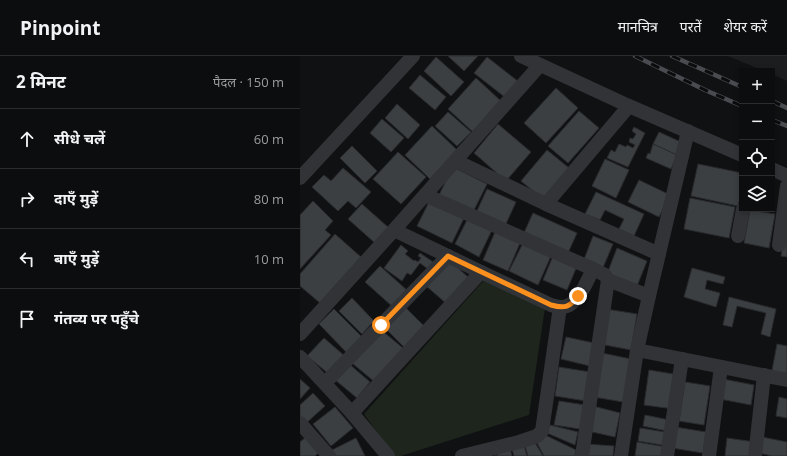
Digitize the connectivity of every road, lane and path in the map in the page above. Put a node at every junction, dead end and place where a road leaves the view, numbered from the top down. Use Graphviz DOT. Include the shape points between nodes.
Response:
graph roads {
  1 [pos="413,56"];
  2 [pos="521,56"];
  3 [pos="540,65"];
  4 [pos="629,106"];
  5 [pos="688,131"];
  6 [pos="739,154"];
  7 [pos="456,161"];
  8 [pos="775,170"];
  9 [pos="787,176"];
  10 [pos="300,178"];
  11 [pos="787,186"];
  12 [pos="426,195"];
  13 [pos="546,204"];
  14 [pos="742,212"];
  15 [pos="394,230"];
  16 [pos="738,236"];
  17 [pos="779,245"];
  18 [pos="659,254"];
  19 [pos="448,256"];
  20 [pos="593,269"];
  21 [pos="481,272"];
  22 [pos="608,280"];
  23 [pos="648,296"];
  24 [pos="560,307"];
  25 [pos="300,334"];
  26 [pos="637,350"];
  27 [pos="300,357"];
  28 [pos="682,359"];
  29 [pos="721,367"];
  30 [pos="764,375"];
  31 [pos="787,380"];
  32 [pos="325,383"];
  33 [pos="352,413"];
  34 [pos="300,423"];
  35 [pos="330,456"];
  36 [pos="388,456"];
  37 [pos="462,456"];
  38 [pos="582,456"];
  39 [pos="621,456"];
  40 [pos="667,456"];
  41 [pos="709,456"];
  42 [pos="756,456"];
  1 -- 10 [label="street"];
  2 -- 3 [label="street"];
  3 -- 4 [label="street"];
  3 -- 7 [label="street"];
  4 -- 5 [label="street"];
  4 -- 13 [label="street"];
  5 -- 6 [label="street"];
  5 -- 18 [label="street"];
  7 -- 12 [label="street"];
  7 -- 13 [label="street"];
  8 -- 9 [label="street"];
  11 -- 17 [label="street"];
  12 -- 15 [label="street"];
  12 -- 20 [label="street"];
  13 -- 18 [label="street"];
  14 -- 16 [label="street"];
  15 -- 19 [label="street"];
  15 -- 25 [label="street"];
  18 -- 23 [label="street"];
  19 -- 21 [label="street"];
  19 -- 32 [label="street"];
  20 -- 22 [label="street" via="605,275"];
  20 -- 24 [label="street" via="573,303"];
  21 -- 24 [label="street"];
  21 -- 33 [label="street"];
  22 -- 23 [label="street"];
  22 -- 38 [label="street"];
  23 -- 26 [label="street"];
  24 -- 37 [label="street" via="542,430 537,436 519,442"];
  26 -- 28 [label="street"];
  26 -- 39 [label="street"];
  27 -- 32 [label="street"];
  28 -- 29 [label="street"];
  28 -- 40 [label="street"];
  29 -- 30 [label="street"];
  29 -- 41 [label="street"];
  30 -- 31 [label="street"];
  30 -- 42 [label="street"];
  32 -- 33 [label="street"];
  33 -- 36 [label="street"];
  34 -- 35 [label="street"];
}
